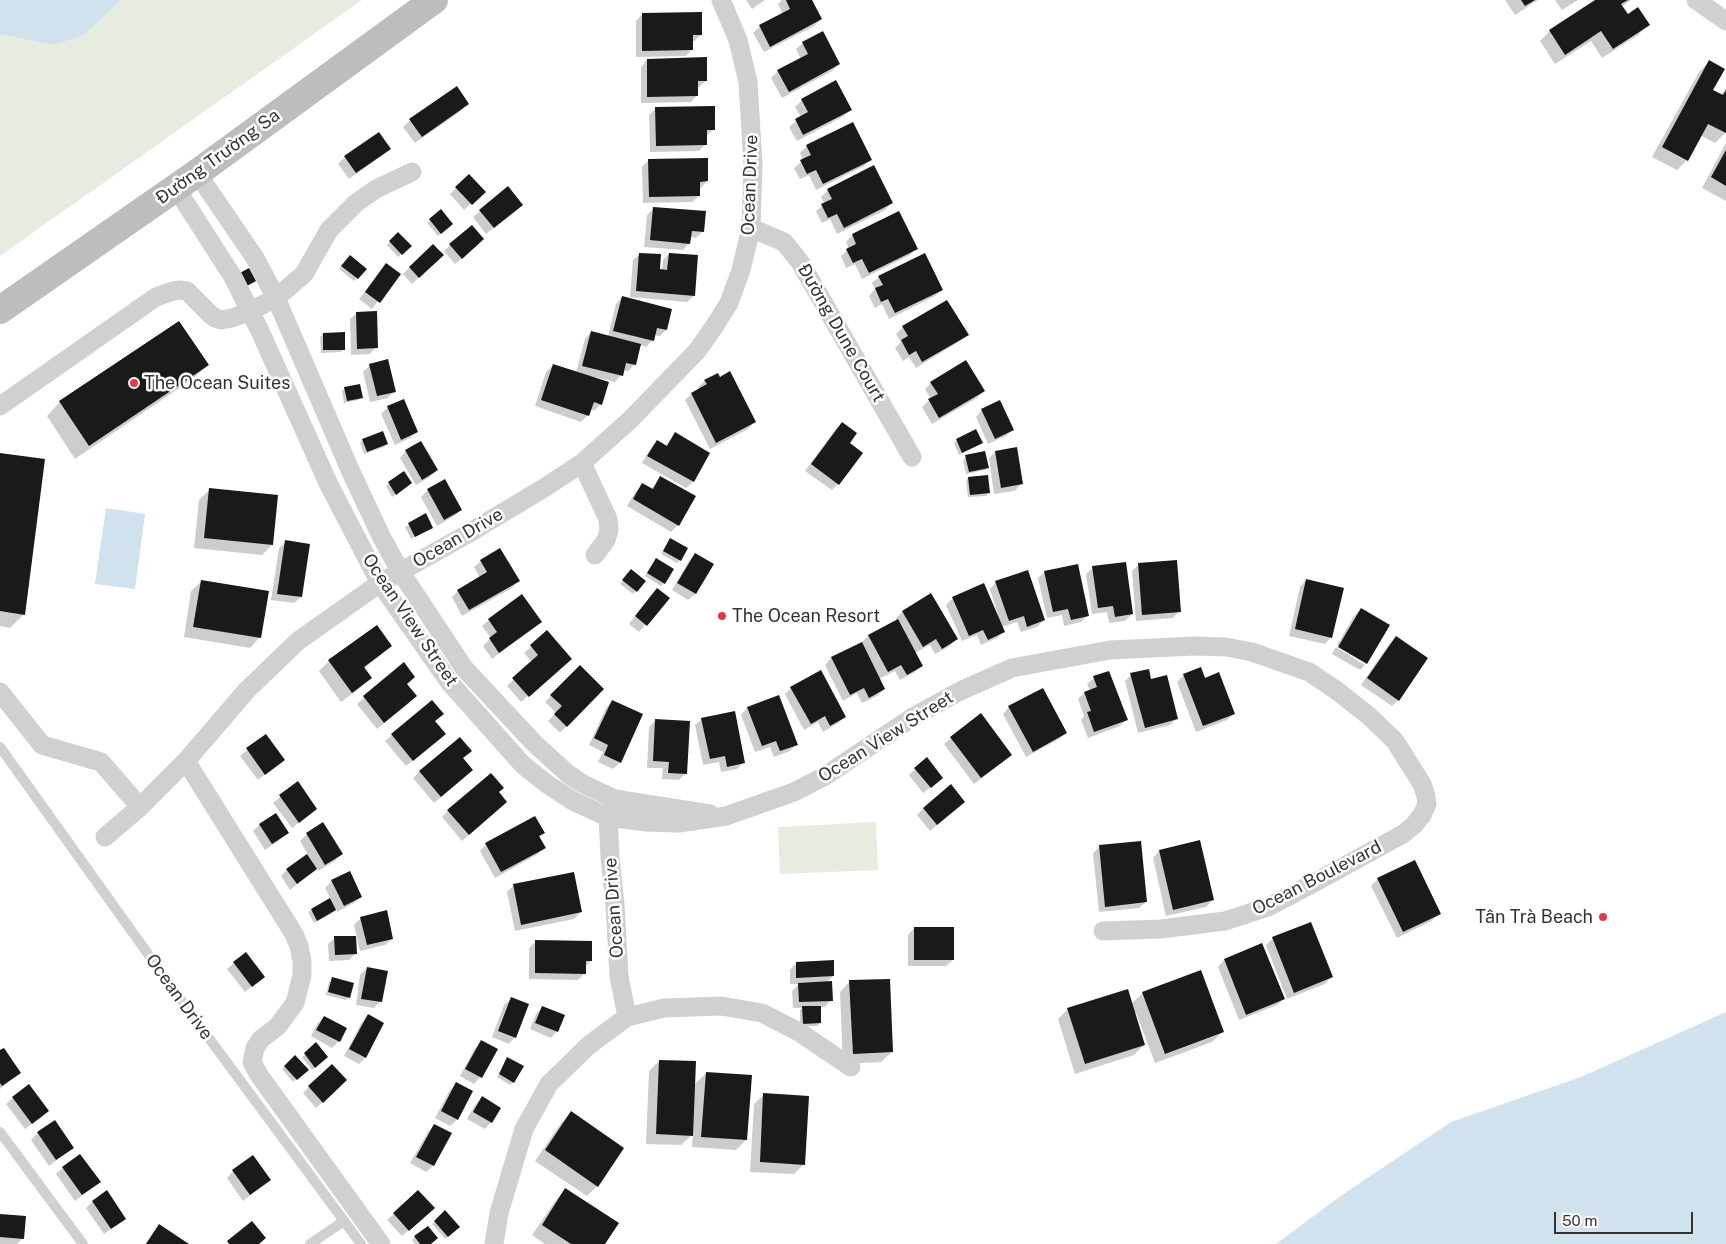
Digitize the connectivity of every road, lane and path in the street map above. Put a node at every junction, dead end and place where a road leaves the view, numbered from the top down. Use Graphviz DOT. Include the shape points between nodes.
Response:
graph roads {
  1 [pos="434,0"];
  2 [pos="721,0"];
  3 [pos="1696,0"];
  4 [pos="1726,22"];
  5 [pos="412,172"];
  6 [pos="186,180"];
  7 [pos="751,228"];
  8 [pos="276,298"];
  9 [pos="0,310"];
  10 [pos="250,310"];
  11 [pos="0,406"];
  12 [pos="912,457"];
  13 [pos="582,463"];
  14 [pos="595,555"];
  15 [pos="400,571"];
  16 [pos="380,583"];
  17 [pos="0,692"];
  18 [pos="0,747"];
  19 [pos="186,761"];
  20 [pos="615,799"];
  21 [pos="1426,804"];
  22 [pos="140,807"];
  23 [pos="726,816"];
  24 [pos="608,817"];
  25 [pos="105,837"];
  26 [pos="1102,932"];
  27 [pos="627,1017"];
  28 [pos="851,1067"];
  29 [pos="0,1132"];
  30 [pos="352,1217"];
  31 [pos="82,1244"];
  32 [pos="310,1244"];
  33 [pos="361,1244"];
  34 [pos="381,1244"];
  35 [pos="494,1244"];
  1 -- 6 [label="main road, Đường Trường Sa"];
  2 -- 7 [label="street, Ocean Drive" via="738,40 748,82 753,164"];
  3 -- 4 [label="street"];
  5 -- 8 [label="street" via="376,189 356,203 329,230 304,274"];
  6 -- 8 [label="street, Ocean View Street" via="256,258"];
  6 -- 9 [label="main road, Đường Trường Sa"];
  6 -- 10 [label="street, Ocean View Street"];
  7 -- 12 [label="street, Đường Dune Court" via="784,242 800,262"];
  7 -- 13 [label="street, Ocean Drive" via="732,294 697,351 630,420"];
  8 -- 10 [label="street"];
  8 -- 15 [label="street, Ocean View Street" via="351,472"];
  10 -- 11 [label="street" via="221,320 186,291 173,291 156,297"];
  10 -- 16 [label="street, Ocean View Street" via="328,485"];
  13 -- 14 [label="street" via="608,520 606,540"];
  13 -- 15 [label="street, Ocean Drive" via="488,522"];
  15 -- 16 [label="street, Ocean Drive"];
  15 -- 20 [label="street, Ocean View Street" via="464,668 507,716 568,774"];
  16 -- 19 [label="street, Ocean Drive" via="274,663"];
  16 -- 24 [label="street, Ocean View Street" via="450,683 524,765 573,801"];
  17 -- 22 [label="street" via="42,745 102,762"];
  18 -- 30 [label="lane, Ocean Drive" via="192,1015"];
  19 -- 22 [label="street, Ocean Drive"];
  19 -- 30 [label="street" via="299,946 302,975 295,1003 277,1027 261,1039 252,1062 313,1149"];
  20 -- 23 [label="street, Ocean View Street"];
  20 -- 24 [label="street, Ocean Drive"];
  21 -- 23 [label="street, Ocean View Street" via="1422,784 1394,741 1369,716 1329,685 1308,672 1252,652 1194,646 1110,650 1012,668 913,717 825,776 794,792"];
  21 -- 26 [label="street, Ocean Boulevard" via="1418,820 1403,834 1268,907 1225,921"];
  22 -- 25 [label="street, Ocean Drive"];
  23 -- 24 [label="street, Ocean View Street" via="679,823"];
  24 -- 27 [label="street, Ocean Drive" via="619,976"];
  27 -- 28 [label="street" via="664,1008 721,1006 762,1013 799,1032"];
  27 -- 35 [label="street" via="589,1045 549,1084 524,1129 499,1213"];
  29 -- 31 [label="lane"];
  30 -- 32 [label="lane"];
  30 -- 33 [label="lane, Ocean Drive"];
  30 -- 34 [label="street, Ocean Drive"];
}
